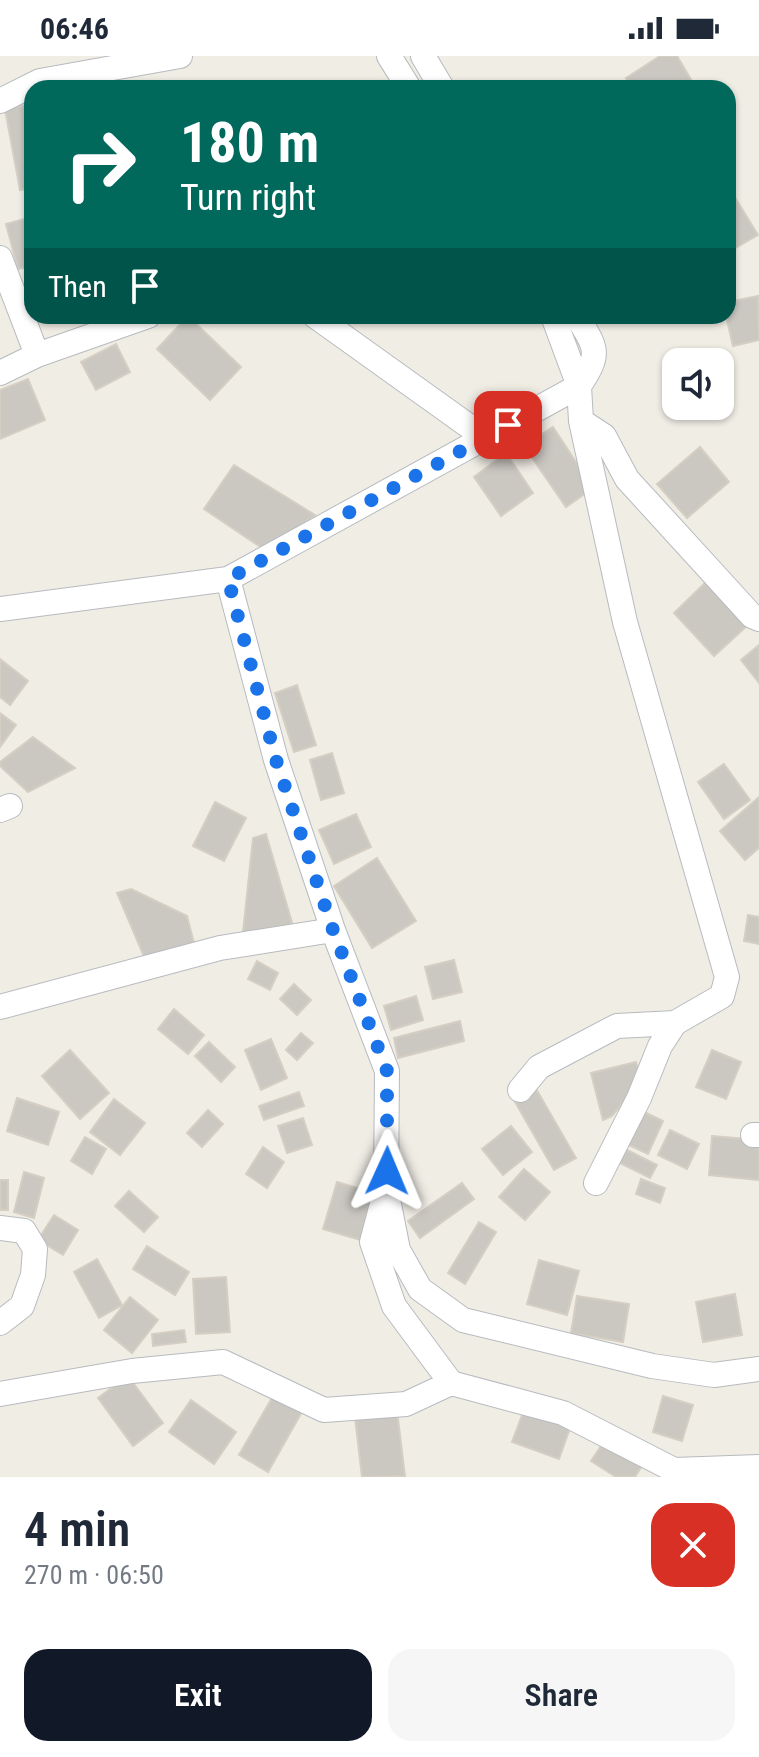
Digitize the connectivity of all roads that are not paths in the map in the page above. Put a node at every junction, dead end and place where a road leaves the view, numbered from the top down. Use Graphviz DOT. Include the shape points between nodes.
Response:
graph roads {
  1 [pos="180,56"];
  2 [pos="389,56"];
  3 [pos="423,56"];
  4 [pos="124,62"];
  5 [pos="45,80"];
  6 [pos="404,80"];
  7 [pos="437,80"];
  8 [pos="24,89"];
  9 [pos="0,101"];
  10 [pos="0,258"];
  11 [pos="24,321"];
  12 [pos="25,324"];
  13 [pos="125,324"];
  14 [pos="326,324"];
  15 [pos="556,324"];
  16 [pos="581,324"];
  17 [pos="37,355"];
  18 [pos="0,373"];
  19 [pos="579,386"];
  20 [pos="581,421"];
  21 [pos="484,437"];
  22 [pos="228,579"];
  23 [pos="0,609"];
  24 [pos="759,619"];
  25 [pos="333,930"];
  26 [pos="3,1001"];
  27 [pos="675,1023"];
  28 [pos="520,1090"];
  29 [pos="596,1183"];
  30 [pos="386,1189"];
  31 [pos="0,1228"];
  32 [pos="0,1323"];
  33 [pos="759,1369"];
  34 [pos="451,1383"];
  35 [pos="0,1394"];
  36 [pos="759,1467"];
  1 -- 4 [label="street"];
  2 -- 6 [label="street"];
  3 -- 7 [label="street"];
  4 -- 5 [label="street"];
  8 -- 9 [label="street"];
  10 -- 11 [label="street"];
  12 -- 17 [label="street"];
  13 -- 17 [label="street"];
  14 -- 21 [label="street"];
  15 -- 19 [label="street"];
  16 -- 19 [label="street" via="595,360"];
  17 -- 18 [label="street"];
  19 -- 20 [label="street"];
  19 -- 21 [label="street"];
  20 -- 24 [label="street" via="604,436 627,479"];
  20 -- 27 [label="street" via="625,622 727,977 722,996"];
  21 -- 22 [label="street"];
  22 -- 23 [label="street"];
  22 -- 25 [label="street" via="276,760"];
  25 -- 26 [label="street" via="220,948"];
  25 -- 30 [label="street" via="387,1071"];
  27 -- 28 [label="street" via="617,1026 539,1067"];
  27 -- 29 [label="street"];
  30 -- 33 [label="street" via="398,1250 420,1289 463,1320 652,1366 714,1375"];
  30 -- 34 [label="street" via="372,1242 394,1306"];
  31 -- 32 [label="street" via="24,1231 35,1249 22,1306"];
  34 -- 35 [label="street" via="406,1404 324,1410 223,1362 132,1371"];
  34 -- 36 [label="street" via="563,1413 674,1470"];
}
